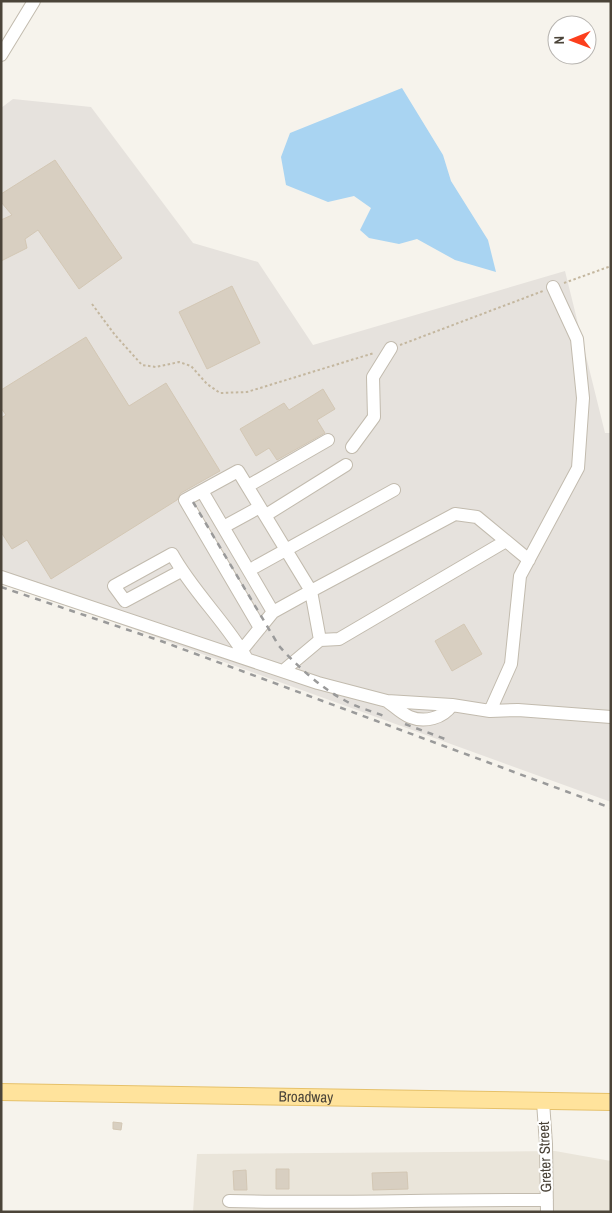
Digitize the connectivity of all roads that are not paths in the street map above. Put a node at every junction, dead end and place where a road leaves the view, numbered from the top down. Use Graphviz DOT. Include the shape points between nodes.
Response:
graph roads {
  1 [pos="34,1"];
  2 [pos="1,55"];
  3 [pos="553,287"];
  4 [pos="391,348"];
  5 [pos="328,440"];
  6 [pos="352,447"];
  7 [pos="346,465"];
  8 [pos="248,486"];
  9 [pos="394,490"];
  10 [pos="202,491"];
  11 [pos="263,511"];
  12 [pos="227,525"];
  13 [pos="506,541"];
  14 [pos="286,550"];
  15 [pos="528,560"];
  16 [pos="255,567"];
  17 [pos="181,571"];
  18 [pos="1,577"];
  19 [pos="312,591"];
  20 [pos="273,612"];
  21 [pos="260,628"];
  22 [pos="320,640"];
  23 [pos="244,655"];
  24 [pos="283,671"];
  25 [pos="490,711"];
  26 [pos="610,715"];
  27 [pos="1,1092"];
  28 [pos="543,1102"];
  29 [pos="611,1102"];
  30 [pos="229,1201"];
  31 [pos="547,1206"];
  32 [pos="297,1207"];
  1 -- 2 [label="street"];
  3 -- 15 [label="street" via="577,340 582,398 578,468"];
  4 -- 6 [label="street" via="373,377 374,417"];
  5 -- 8 [label="street"];
  7 -- 11 [label="street"];
  8 -- 10 [label="street" via="238,470"];
  8 -- 11 [label="street"];
  9 -- 14 [label="street"];
  10 -- 20 [label="street"];
  10 -- 21 [label="street" via="185,500"];
  11 -- 12 [label="street"];
  11 -- 14 [label="street"];
  13 -- 15 [label="street"];
  13 -- 19 [label="street" via="477,517 455,514"];
  13 -- 22 [label="street" via="339,639"];
  14 -- 16 [label="street"];
  14 -- 19 [label="street"];
  15 -- 25 [label="street" via="520,576 511,664"];
  17 -- 17 [label="street" via="172,554 114,586 125,601"];
  17 -- 23 [label="street"];
  18 -- 23 [label="street"];
  19 -- 20 [label="street"];
  19 -- 22 [label="street"];
  20 -- 21 [label="street"];
  21 -- 23 [label="street"];
  22 -- 24 [label="street"];
  23 -- 24 [label="street"];
  24 -- 25 [label="street" via="387,701"];
  25 -- 26 [label="street"];
  27 -- 28 [label="main road, Broadway"];
  28 -- 29 [label="main road, Broadway"];
  28 -- 31 [label="street, Greter Street"];
  30 -- 32 [label="street"];
  31 -- 32 [label="street" via="467,1200"];
}
